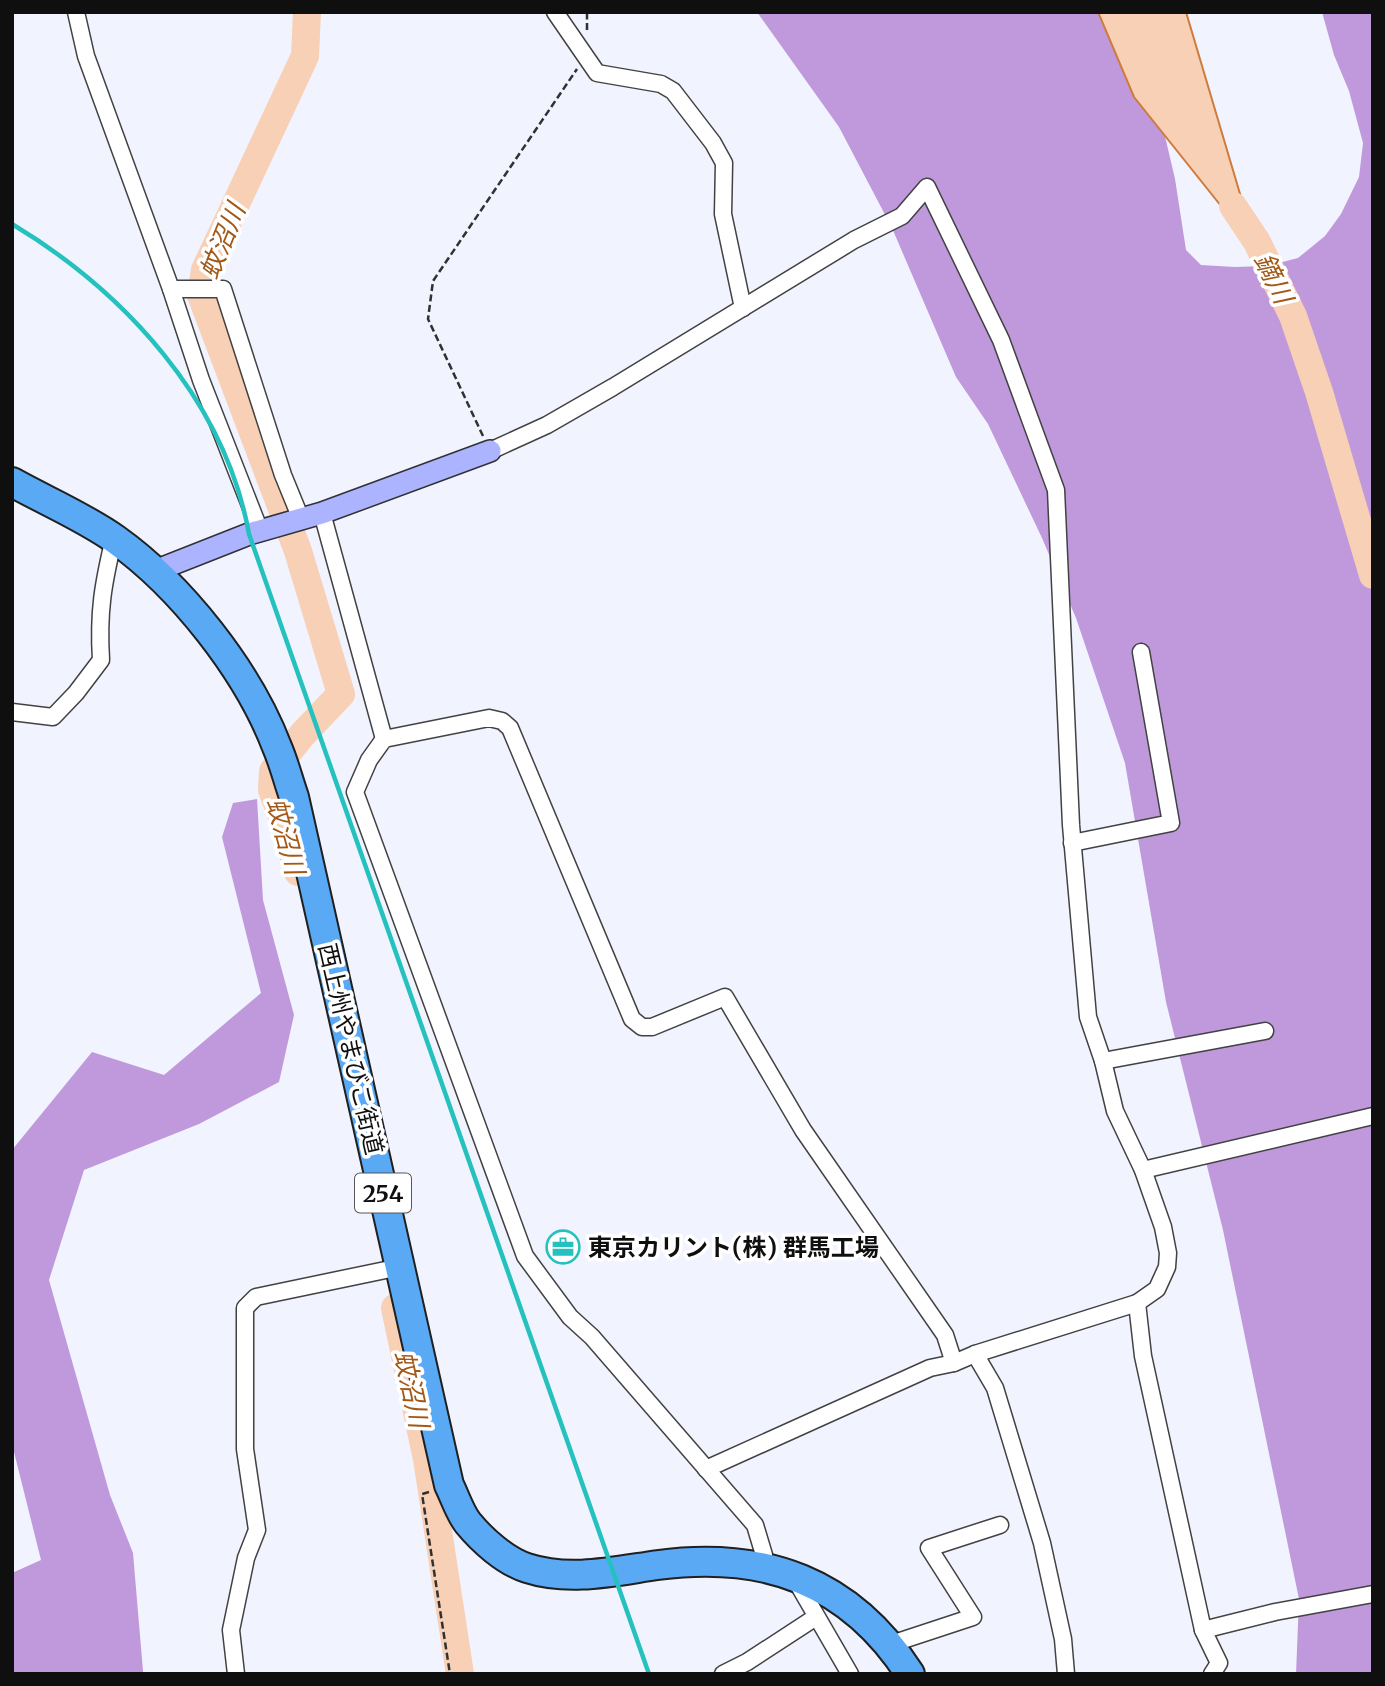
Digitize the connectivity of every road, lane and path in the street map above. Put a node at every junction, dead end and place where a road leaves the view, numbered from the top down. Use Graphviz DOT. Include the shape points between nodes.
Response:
graph roads {
  1 [pos="76,12"];
  2 [pos="555,12"];
  3 [pos="587,12"];
  4 [pos="586,56"];
  5 [pos="177,289"];
  6 [pos="743,308"];
  7 [pos="490,451"];
  8 [pos="12,482"];
  9 [pos="321,513"];
  10 [pos="301,519"];
  11 [pos="260,531"];
  12 [pos="114,538"];
  13 [pos="155,570"];
  14 [pos="1141,652"];
  15 [pos="12,712"];
  16 [pos="384,739"];
  17 [pos="1072,844"];
  18 [pos="1265,1031"];
  19 [pos="1103,1060"];
  20 [pos="1373,1116"];
  21 [pos="1143,1170"];
  22 [pos="390,1270"];
  23 [pos="1137,1303"];
  24 [pos="975,1354"];
  25 [pos="954,1363"];
  26 [pos="706,1469"];
  27 [pos="449,1485"];
  28 [pos="1000,1525"];
  29 [pos="757,1564"];
  30 [pos="792,1575"];
  31 [pos="1373,1594"];
  32 [pos="816,1617"];
  33 [pos="1203,1630"];
  34 [pos="888,1645"];
  35 [pos="236,1674"];
  36 [pos="450,1674"];
  37 [pos="723,1674"];
  38 [pos="850,1674"];
  39 [pos="910,1674"];
  40 [pos="1066,1674"];
  41 [pos="1212,1674"];
  1 -- 5 [label="street" via="86,56"];
  2 -- 4 [label="street"];
  3 -- 4 [label="path"];
  4 -- 6 [label="street" via="597,73 662,84 673,91 713,143 724,163 723,214"];
  4 -- 7 [label="path" via="433,281 428,319"];
  5 -- 10 [label="street" via="223,289"];
  5 -- 11 [label="street" via="201,380"];
  6 -- 7 [label="street" via="547,425"];
  6 -- 17 [label="street" via="902,216 927,187 1001,340 1056,489"];
  7 -- 9 [label="street"];
  8 -- 12 [label="highway, 西上州やまびこ街道 / 254"];
  9 -- 10 [label="street"];
  9 -- 16 [label="street"];
  10 -- 11 [label="street"];
  11 -- 13 [label="street"];
  12 -- 13 [label="highway, 西上州やまびこ街道 / 254"];
  12 -- 15 [label="street" via="102,589 101,660 53,717"];
  13 -- 22 [label="highway, 西上州やまびこ街道 / 254" via="206,628 246,685 277,745 294,797"];
  14 -- 17 [label="street" via="1171,822"];
  16 -- 25 [label="street" via="489,718 510,728 632,1019 642,1027 652,1027 725,997 803,1130 945,1335"];
  16 -- 26 [label="street" via="355,792 525,1255 570,1317"];
  17 -- 19 [label="street" via="1088,1017"];
  18 -- 19 [label="street"];
  19 -- 21 [label="street" via="1115,1111"];
  20 -- 21 [label="street"];
  21 -- 23 [label="street" via="1168,1253 1157,1289"];
  22 -- 27 [label="highway, 西上州やまびこ街道 / 254"];
  22 -- 35 [label="street" via="256,1297 245,1308 245,1449 257,1530 246,1558 231,1630"];
  23 -- 24 [label="street"];
  23 -- 33 [label="street" via="1143,1356"];
  24 -- 25 [label="street"];
  24 -- 40 [label="street" via="995,1388 1042,1543"];
  25 -- 26 [label="street" via="930,1368"];
  26 -- 29 [label="street" via="755,1525 764,1555"];
  27 -- 29 [label="highway, 西上州やまびこ街道 / 254" via="467,1522 495,1550 525,1567 566,1575 661,1564"];
  27 -- 36 [label="path" via="422,1494"];
  28 -- 34 [label="street" via="929,1548 973,1617"];
  29 -- 30 [label="highway, 西上州やまびこ街道 / 254"];
  30 -- 32 [label="street"];
  30 -- 34 [label="highway, 西上州やまびこ街道 / 254" via="848,1604"];
  31 -- 33 [label="street"];
  32 -- 37 [label="street"];
  32 -- 38 [label="street"];
  33 -- 41 [label="street" via="1219,1663"];
  34 -- 39 [label="highway, 西上州やまびこ街道 / 254"];
}
